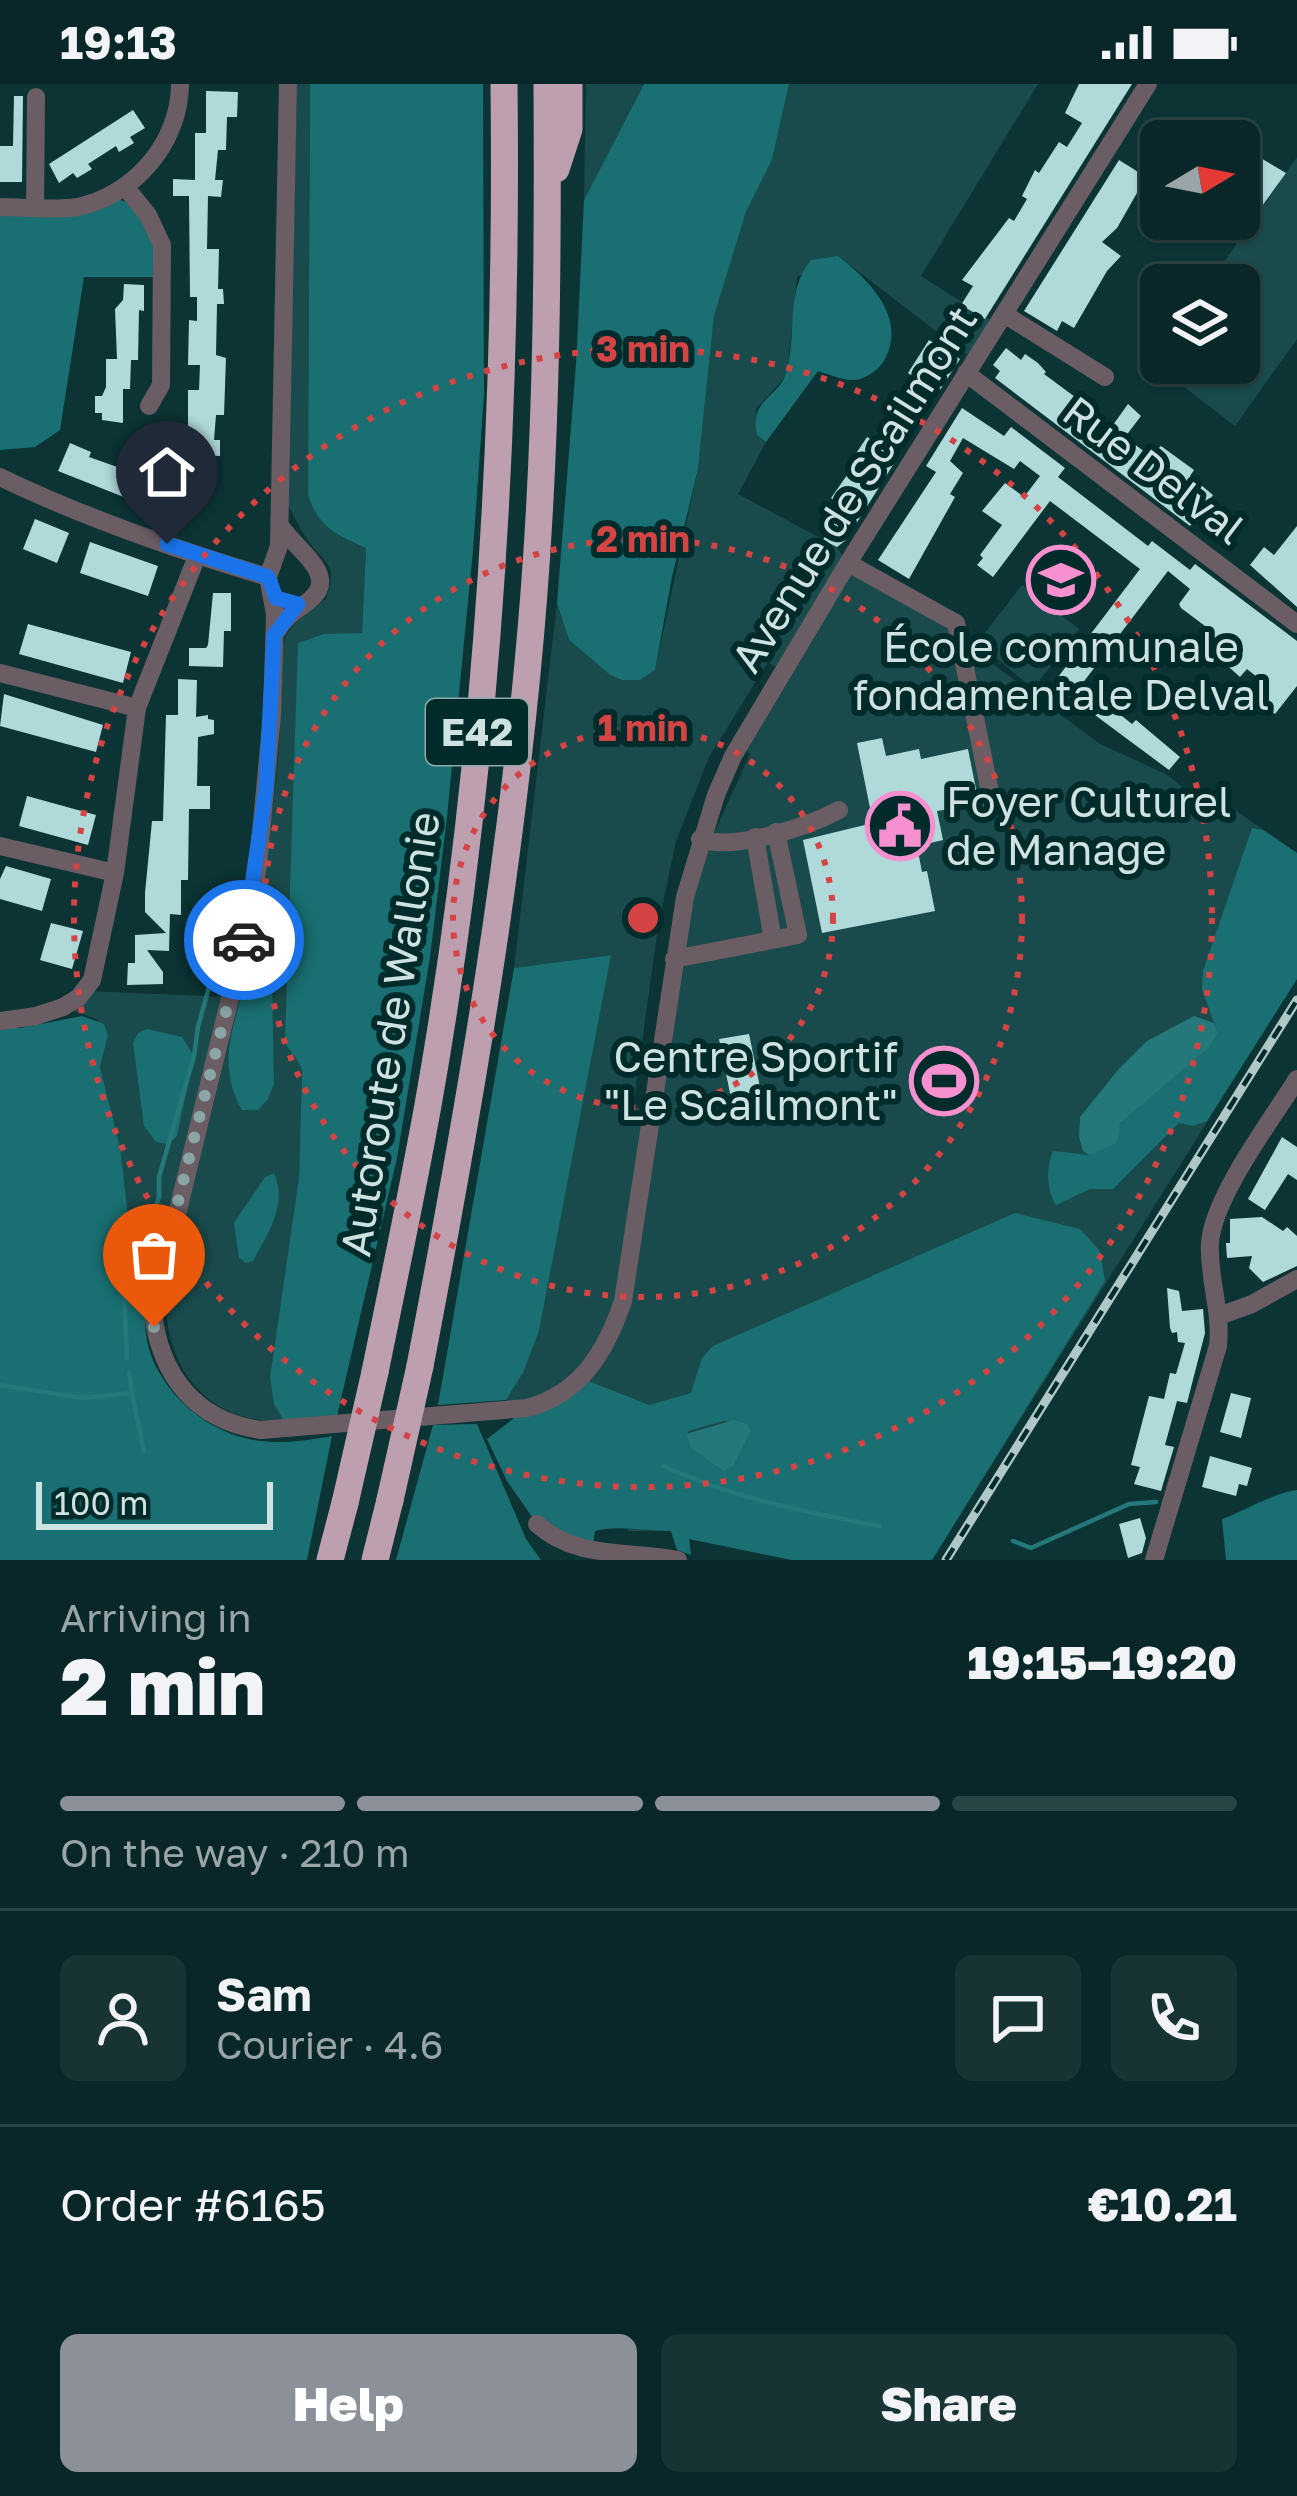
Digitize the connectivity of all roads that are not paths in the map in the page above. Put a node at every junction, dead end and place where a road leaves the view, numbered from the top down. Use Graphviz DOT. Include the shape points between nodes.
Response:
graph roads {
  1 [pos="180,84"];
  2 [pos="288,84"];
  3 [pos="504,84"];
  4 [pos="547,84"];
  5 [pos="569,84"];
  6 [pos="1148,84"];
  7 [pos="36,97"];
  8 [pos="125,188"];
  9 [pos="548,196"];
  10 [pos="0,207"];
  11 [pos="34,208"];
  12 [pos="1004,314"];
  13 [pos="967,374"];
  14 [pos="1105,376"];
  15 [pos="149,406"];
  16 [pos="0,477"];
  17 [pos="279,522"];
  18 [pos="303,554"];
  19 [pos="197,556"];
  20 [pos="848,562"];
  21 [pos="270,575"];
  22 [pos="298,604"];
  23 [pos="1297,624"];
  24 [pos="274,635"];
  25 [pos="0,673"];
  26 [pos="137,709"];
  27 [pos="993,807"];
  28 [pos="839,810"];
  29 [pos="776,832"];
  30 [pos="754,837"];
  31 [pos="700,839"];
  32 [pos="0,846"];
  33 [pos="115,873"];
  34 [pos="773,940"];
  35 [pos="674,959"];
  36 [pos="0,1021"];
  37 [pos="1297,1079"];
  38 [pos="1297,1279"];
  39 [pos="1219,1316"];
  40 [pos="537,1524"];
  41 [pos="330,1560"];
  42 [pos="375,1560"];
  43 [pos="678,1560"];
  44 [pos="1154,1560"];
  1 -- 8 [label="street" via="170,131"];
  2 -- 17 [label="street"];
  3 -- 41 [label="highway, Autoroute de Wallonie / E42, bridge" via="501,416 478,720 429,1101"];
  4 -- 9 [label="highway, Autoroute de Wallonie / E42"];
  5 -- 9 [label="highway" via="569,129"];
  6 -- 12 [label="street, Avenue de Scailmont"];
  7 -- 11 [label="street"];
  8 -- 11 [label="street" via="85,205"];
  8 -- 15 [label="street" via="162,245 161,385"];
  9 -- 42 [label="highway, Autoroute de Wallonie / E42, bridge" via="539,506 512,808 420,1366"];
  10 -- 11 [label="street"];
  12 -- 13 [label="street, Avenue de Scailmont"];
  12 -- 14 [label="street"];
  13 -- 20 [label="street, Avenue de Scailmont"];
  13 -- 23 [label="street, Rue Delval"];
  16 -- 19 [label="street"];
  17 -- 18 [label="street"];
  17 -- 21 [label="street"];
  18 -- 21 [label="street" via="286,554"];
  18 -- 22 [label="street" via="320,581 314,597"];
  19 -- 21 [label="street"];
  19 -- 26 [label="street"];
  20 -- 27 [label="street" via="958,626"];
  20 -- 31 [label="street, Avenue de Scailmont" via="733,756"];
  21 -- 22 [label="street" via="276,598"];
  21 -- 24 [label="street"];
  22 -- 24 [label="street"];
  24 -- 35 [label="street, Avenue de Scailmont" via="251,904 153,1312 177,1385 204,1410 238,1427 288,1430 527,1408 555,1398 600,1358 623,1301"];
  25 -- 26 [label="street"];
  26 -- 33 [label="street"];
  28 -- 29 [label="street"];
  29 -- 30 [label="street"];
  29 -- 34 [label="street" via="798,935"];
  30 -- 31 [label="street"];
  30 -- 34 [label="street"];
  31 -- 35 [label="street, Avenue de Scailmont"];
  32 -- 33 [label="street"];
  33 -- 36 [label="street" via="85,992 50,1012"];
  34 -- 35 [label="street"];
  37 -- 39 [label="street" via="1217,1210 1210,1253"];
  38 -- 39 [label="street"];
  39 -- 44 [label="street"];
  40 -- 43 [label="street" via="577,1550"];
}
